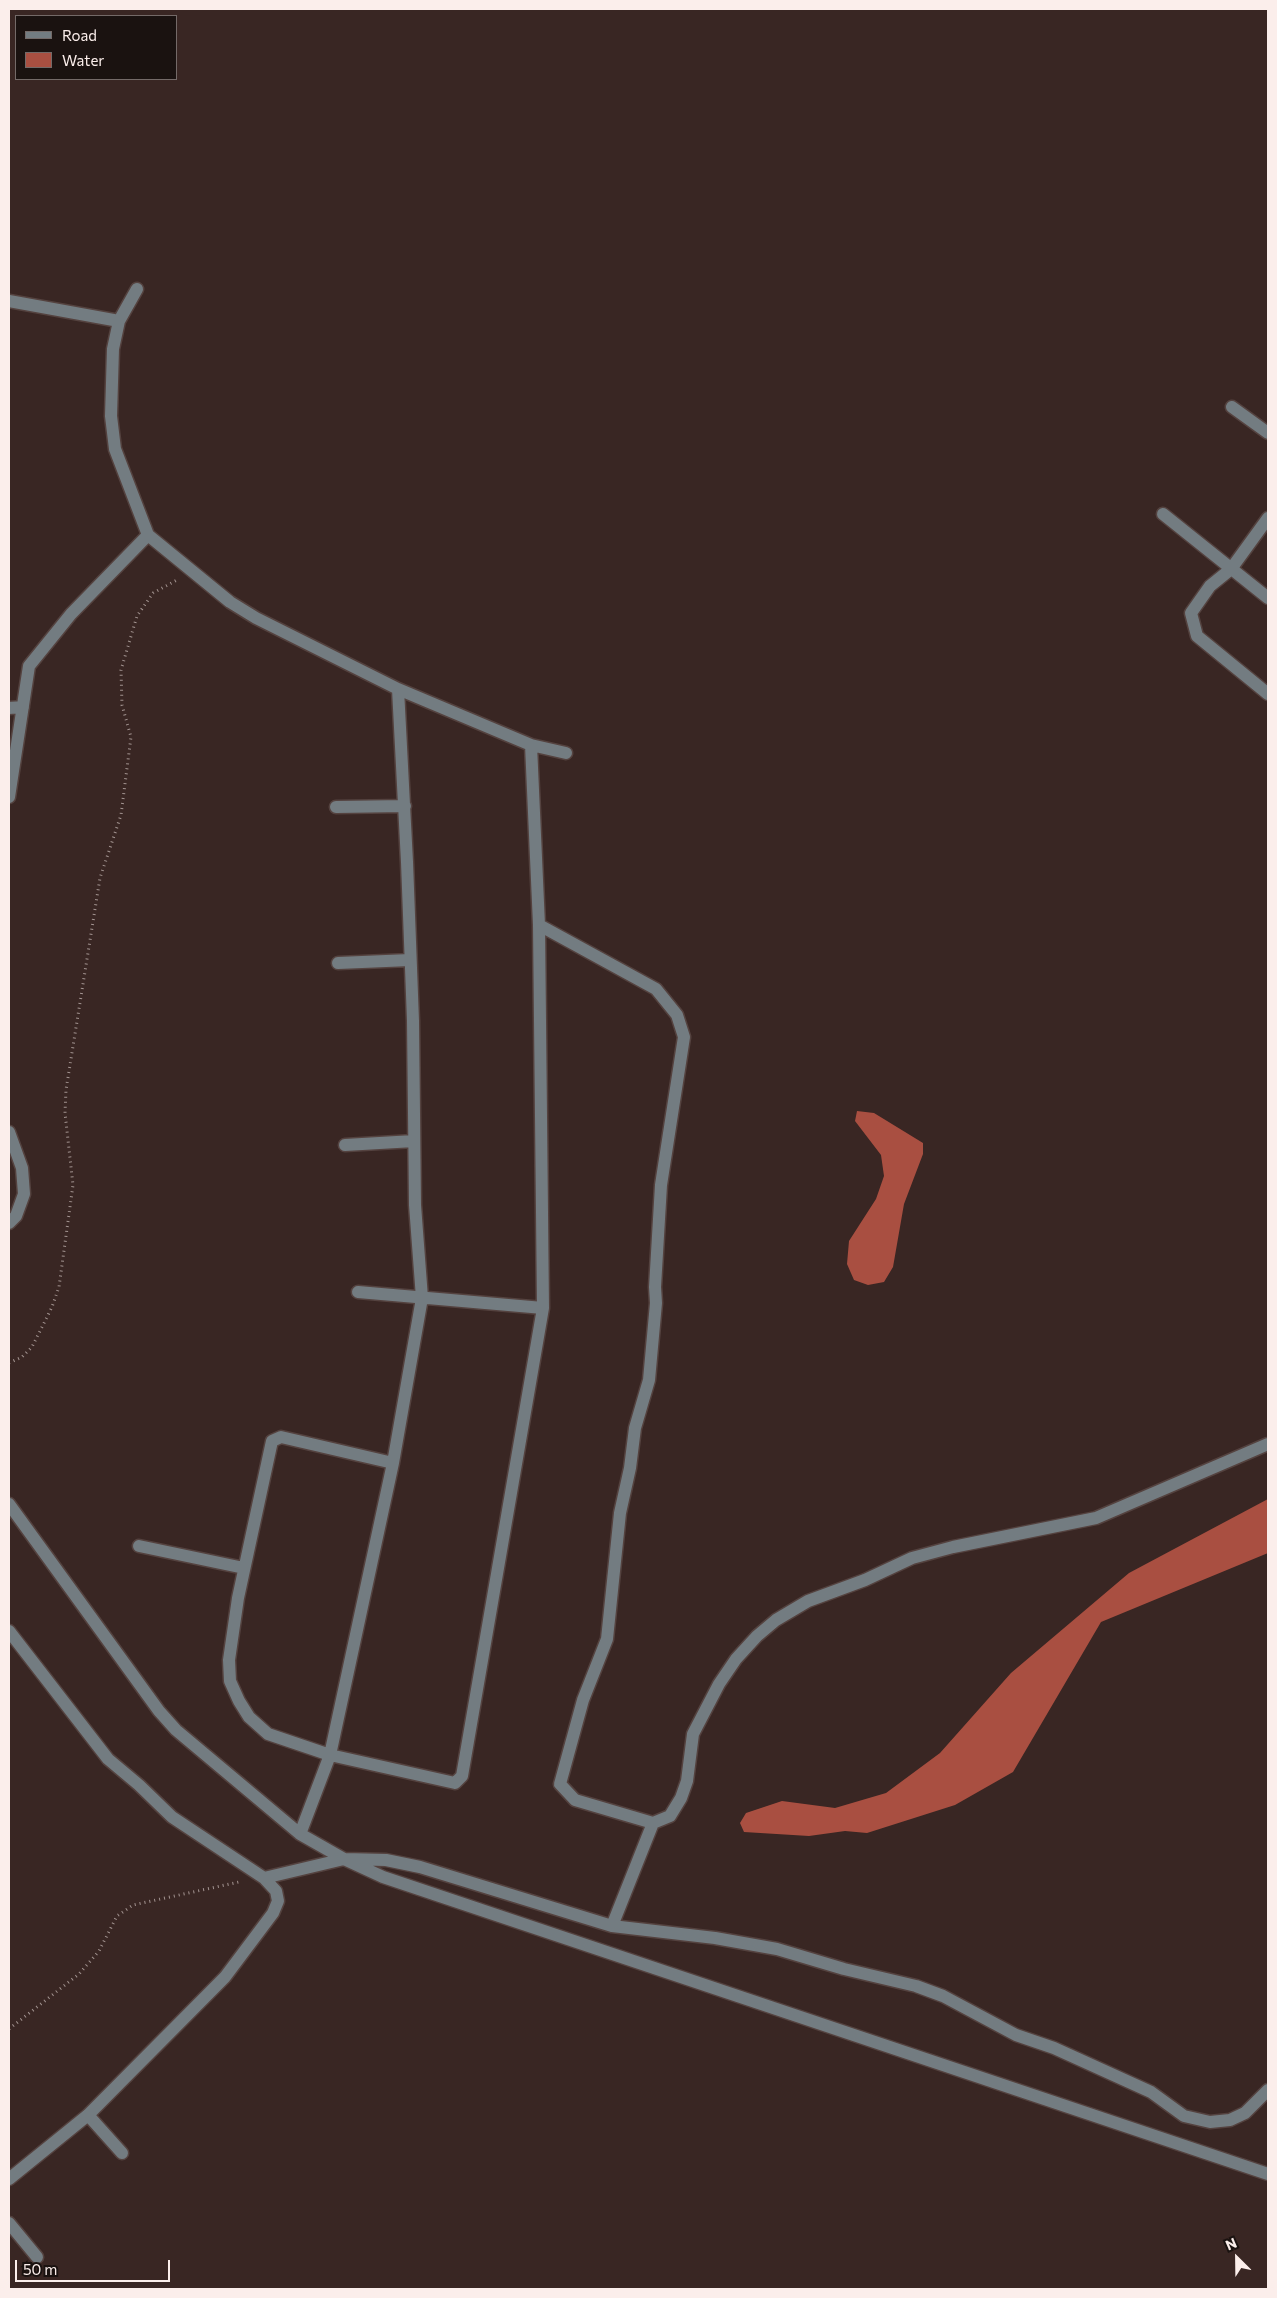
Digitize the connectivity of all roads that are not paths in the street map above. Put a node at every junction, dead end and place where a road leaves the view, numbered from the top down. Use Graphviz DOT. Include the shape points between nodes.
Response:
graph roads {
  1 [pos="137,289"];
  2 [pos="9,301"];
  3 [pos="119,322"];
  4 [pos="1232,407"];
  5 [pos="1268,433"];
  6 [pos="1164,514"];
  7 [pos="1268,518"];
  8 [pos="148,535"];
  9 [pos="1231,569"];
  10 [pos="1268,598"];
  11 [pos="398,689"];
  12 [pos="1268,694"];
  13 [pos="23,707"];
  14 [pos="9,708"];
  15 [pos="531,745"];
  16 [pos="566,753"];
  17 [pos="9,797"];
  18 [pos="405,806"];
  19 [pos="336,807"];
  20 [pos="539,925"];
  21 [pos="410,960"];
  22 [pos="338,963"];
  23 [pos="9,1132"];
  24 [pos="414,1141"];
  25 [pos="345,1145"];
  26 [pos="9,1223"];
  27 [pos="358,1292"];
  28 [pos="422,1298"];
  29 [pos="542,1308"];
  30 [pos="1268,1444"];
  31 [pos="393,1462"];
  32 [pos="9,1504"];
  33 [pos="139,1546"];
  34 [pos="244,1568"];
  35 [pos="10,1634"];
  36 [pos="330,1755"];
  37 [pos="653,1824"];
  38 [pos="300,1834"];
  39 [pos="344,1860"];
  40 [pos="264,1878"];
  41 [pos="612,1926"];
  42 [pos="1268,2090"];
  43 [pos="88,2115"];
  44 [pos="122,2153"];
  45 [pos="1268,2174"];
  46 [pos="9,2179"];
  47 [pos="9,2223"];
  48 [pos="37,2257"];
  1 -- 3 [label="street"];
  2 -- 3 [label="street"];
  3 -- 8 [label="street" via="112,374 111,416 115,449"];
  4 -- 5 [label="street"];
  6 -- 9 [label="street"];
  7 -- 9 [label="street"];
  8 -- 11 [label="street" via="230,602"];
  8 -- 13 [label="street" via="71,614 29,666"];
  9 -- 10 [label="street"];
  9 -- 12 [label="street" via="1210,586 1191,612 1198,636"];
  11 -- 15 [label="street"];
  11 -- 18 [label="street"];
  13 -- 14 [label="street"];
  13 -- 17 [label="street"];
  15 -- 16 [label="street"];
  15 -- 20 [label="street"];
  18 -- 19 [label="street"];
  18 -- 21 [label="street"];
  20 -- 29 [label="street"];
  20 -- 37 [label="street" via="656,989 677,1014 684,1037 661,1185 656,1303 648,1380 635,1428 620,1513 607,1639 583,1700 560,1784 575,1800"];
  21 -- 22 [label="street"];
  21 -- 24 [label="street"];
  23 -- 26 [label="street" via="22,1168 24,1194 16,1216"];
  24 -- 25 [label="street"];
  24 -- 28 [label="street"];
  27 -- 28 [label="street"];
  28 -- 29 [label="street"];
  28 -- 31 [label="street"];
  29 -- 36 [label="street" via="462,1776 455,1783"];
  30 -- 37 [label="street" via="1096,1518 912,1558 808,1601 776,1620 736,1659 719,1684 693,1734 681,1798 670,1816"];
  31 -- 34 [label="street" via="276,1438 269,1446"];
  31 -- 36 [label="street"];
  32 -- 38 [label="street" via="159,1711 176,1730"];
  33 -- 34 [label="street"];
  34 -- 36 [label="street" via="229,1660 230,1681 239,1701 268,1734"];
  35 -- 40 [label="street" via="108,1759 172,1817"];
  36 -- 38 [label="street"];
  37 -- 41 [label="street"];
  38 -- 39 [label="street"];
  39 -- 40 [label="street"];
  39 -- 41 [label="street" via="386,1860 420,1867"];
  39 -- 45 [label="street" via="383,1877"];
  40 -- 43 [label="street" via="276,1891 278,1901 256,1937 225,1977"];
  41 -- 42 [label="street" via="778,1949 916,1986 943,1996 1016,2035 1054,2048 1151,2092 1184,2116 1210,2122 1230,2120 1245,2113"];
  43 -- 44 [label="street"];
  43 -- 46 [label="street"];
  47 -- 48 [label="street"];
}
